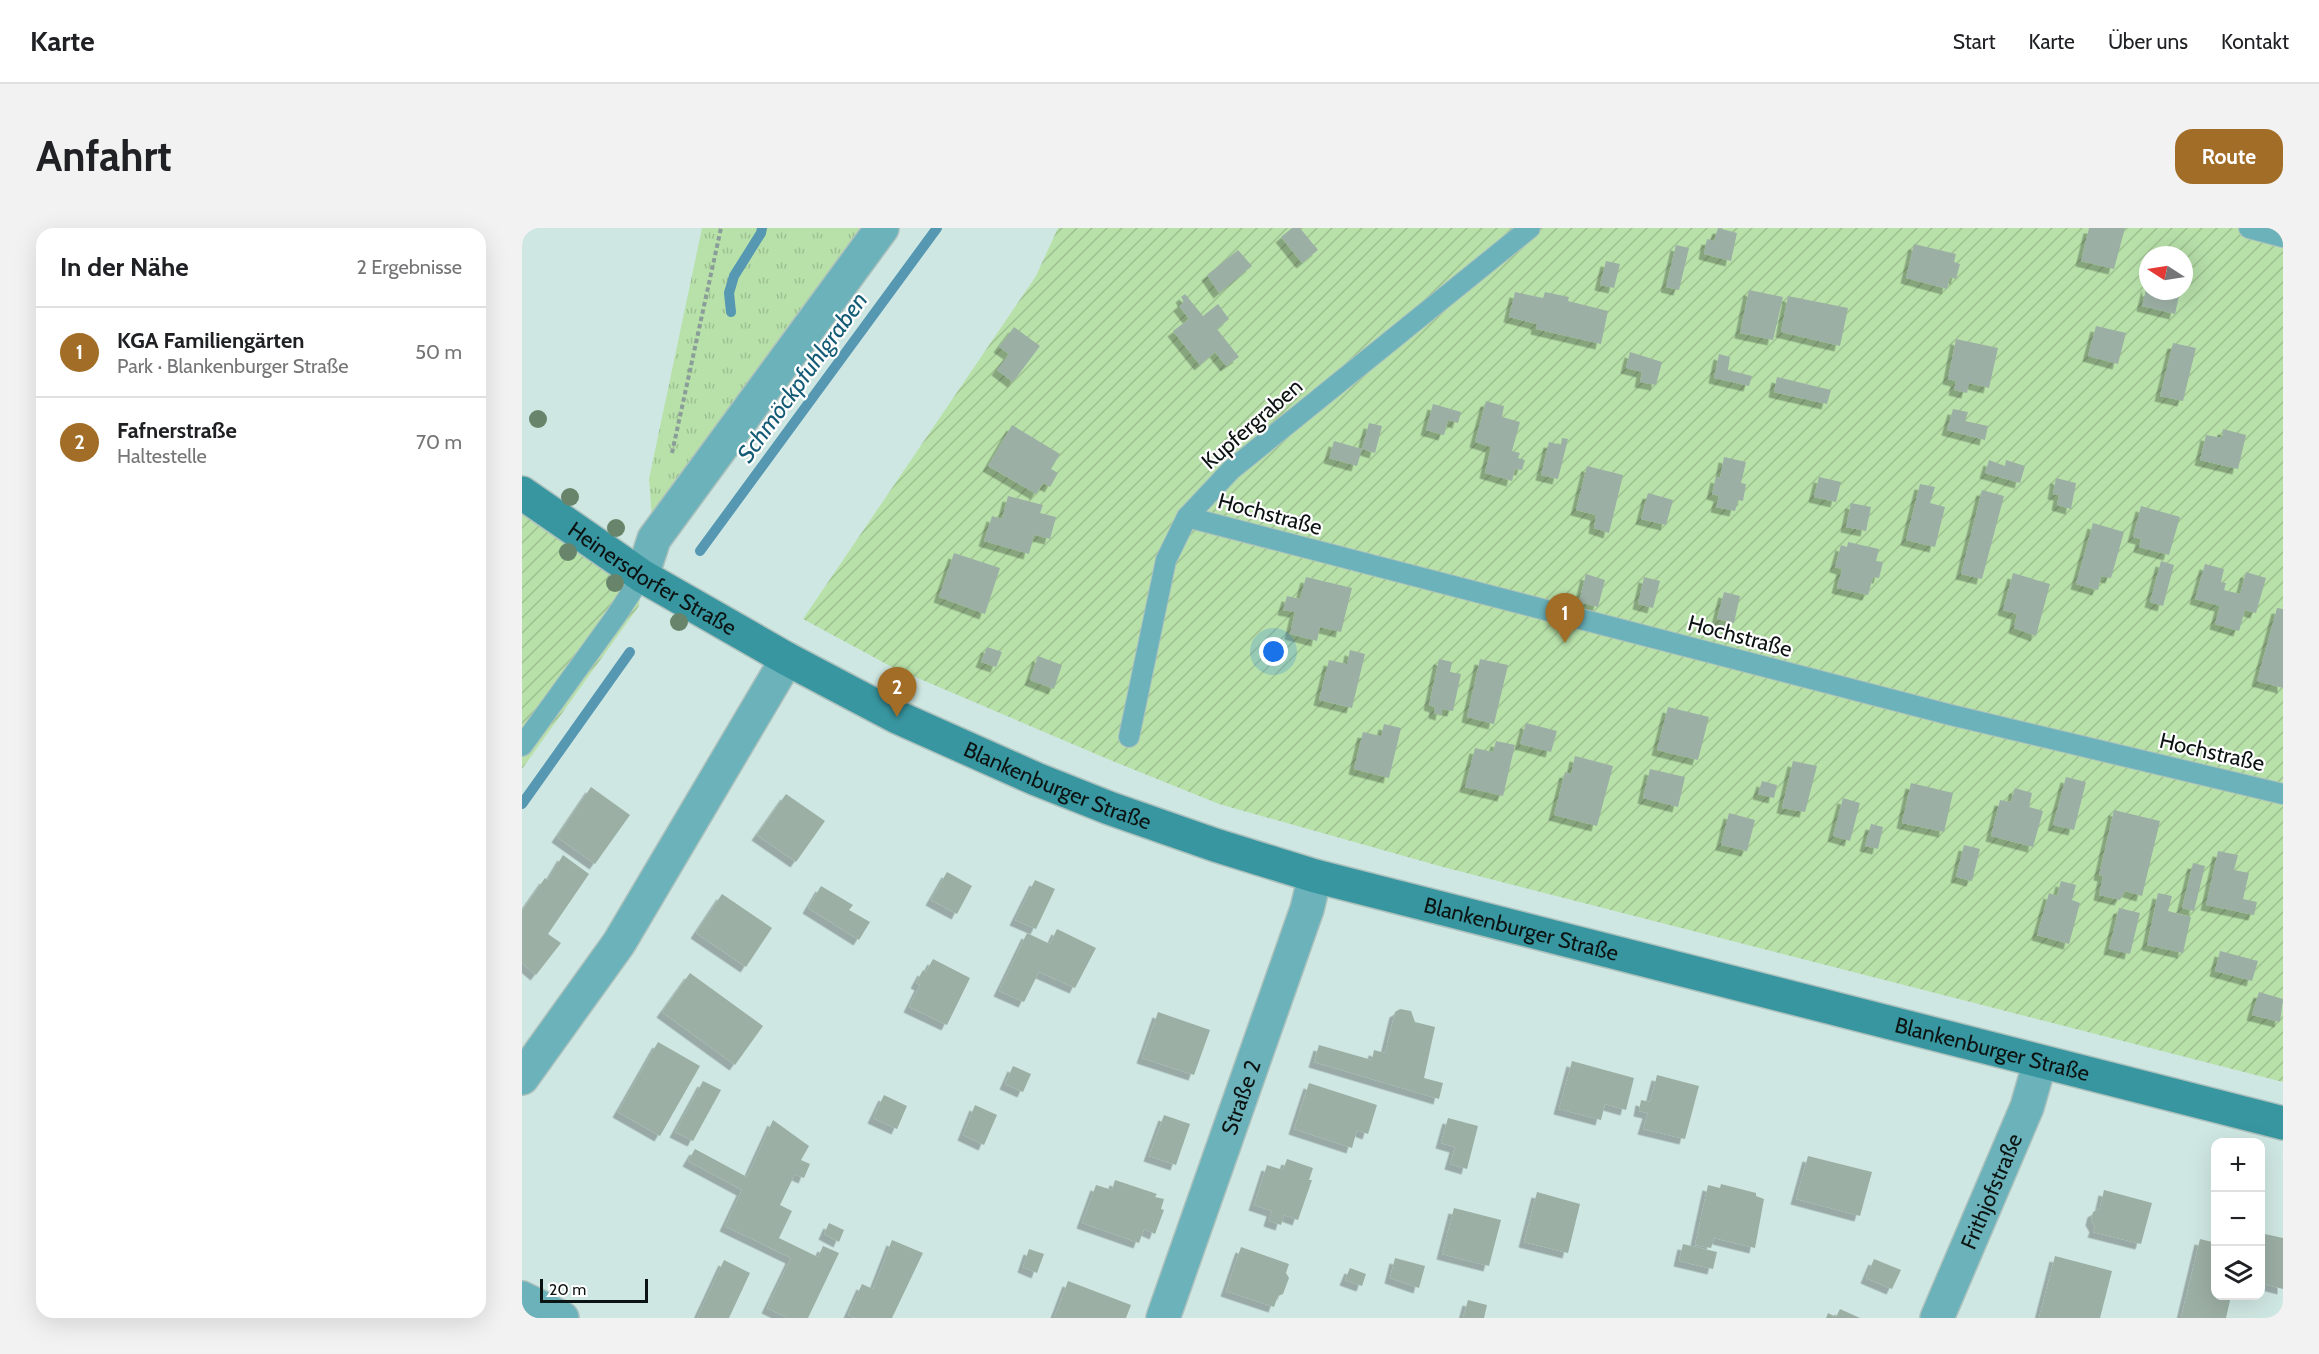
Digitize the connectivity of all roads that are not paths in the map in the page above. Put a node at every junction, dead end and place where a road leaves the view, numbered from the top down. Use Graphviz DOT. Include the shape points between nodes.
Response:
graph roads {
  1 [pos="882,228"];
  2 [pos="1530,228"];
  3 [pos="2249,228"];
  4 [pos="2283,237"];
  5 [pos="522,493"];
  6 [pos="1187,517"];
  7 [pos="642,576"];
  8 [pos="787,659"];
  9 [pos="1130,737"];
  10 [pos="522,746"];
  11 [pos="2283,794"];
  12 [pos="1315,876"];
  13 [pos="2040,1062"];
  14 [pos="522,1078"];
  15 [pos="2283,1123"];
  16 [pos="522,1298"];
  17 [pos="562,1318"];
  18 [pos="1163,1318"];
  19 [pos="1937,1318"];
  1 -- 7 [label="street" via="654,539"];
  2 -- 6 [label="lane, Kupfergraben" via="1230,470"];
  3 -- 4 [label="lane"];
  5 -- 7 [label="main road, Heinersdorfer Straße"];
  6 -- 9 [label="lane, Kupfergraben" via="1167,560"];
  6 -- 11 [label="lane, Hochstraße" via="1951,715"];
  7 -- 8 [label="main road, Heinersdorfer Straße"];
  7 -- 10 [label="lane"];
  8 -- 12 [label="main road, Blankenburger Straße" via="897,717 1035,779 1215,845"];
  8 -- 14 [label="street" via="619,943"];
  12 -- 13 [label="main road, Blankenburger Straße"];
  12 -- 18 [label="street, Straße 2" via="1307,909"];
  13 -- 15 [label="main road, Blankenburger Straße"];
  13 -- 19 [label="street, Frithjofstraße" via="2027,1107"];
  16 -- 17 [label="street"];
}
